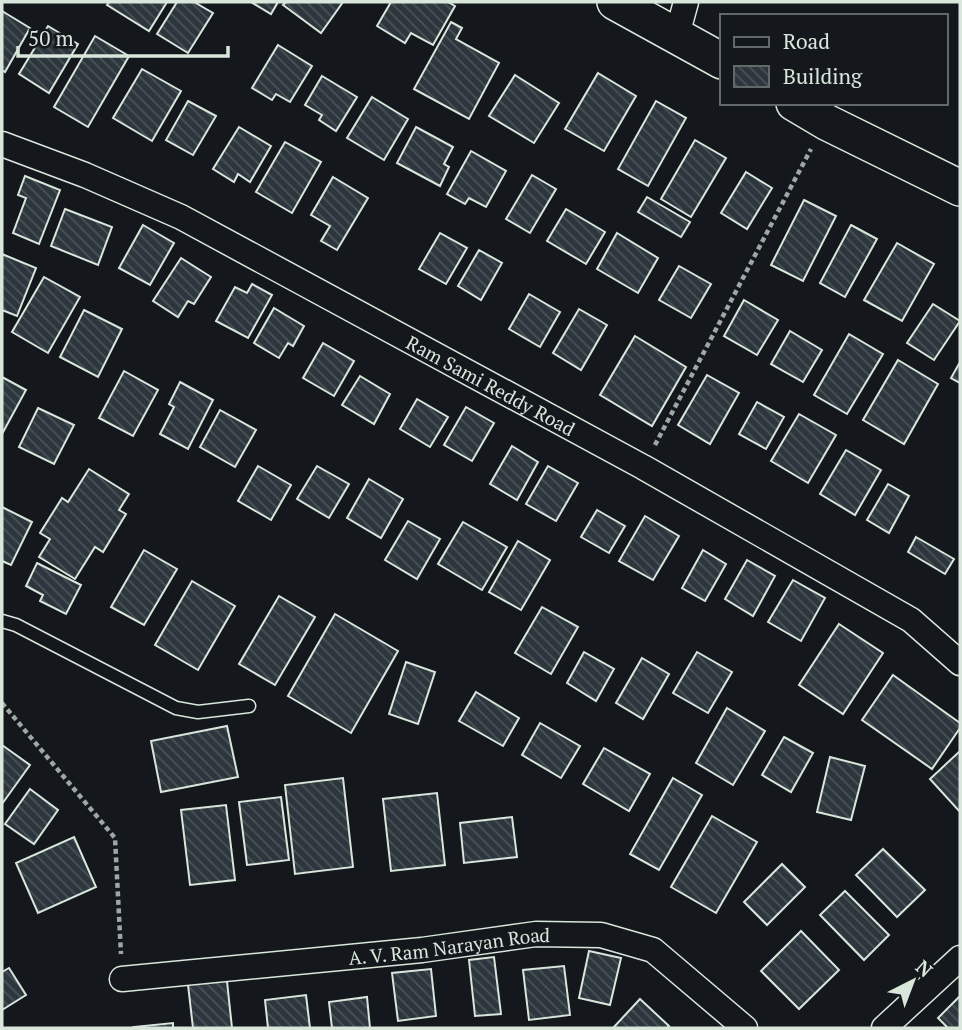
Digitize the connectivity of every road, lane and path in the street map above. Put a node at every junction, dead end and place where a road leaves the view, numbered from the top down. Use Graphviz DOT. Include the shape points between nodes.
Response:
graph roads {
  1 [pos="615,2"];
  2 [pos="686,2"];
  3 [pos="677,36"];
  4 [pos="720,60"];
  5 [pos="797,105"];
  6 [pos="826,122"];
  7 [pos="2,144"];
  8 [pos="960,188"];
  9 [pos="643,467"];
  10 [pos="2,621"];
  11 [pos="960,663"];
  12 [pos="2,702"];
  13 [pos="249,706"];
  14 [pos="960,958"];
  15 [pos="122,979"];
  16 [pos="745,1028"];
  17 [pos="884,1028"];
  1 -- 3 [label="main road"];
  2 -- 3 [label="street"];
  3 -- 4 [label="main road"];
  5 -- 6 [label="main road"];
  6 -- 8 [label="main road"];
  6 -- 9 [label="path"];
  7 -- 9 [label="street, Ram Sami Reddy Road" via="181,216"];
  9 -- 11 [label="street, Ram Sami Reddy Road" via="911,620"];
  10 -- 13 [label="lane" via="176,708 198,712"];
  12 -- 15 [label="path" via="115,838"];
  14 -- 17 [label="street"];
  15 -- 16 [label="street, A. V. Ram Narayan Road" via="422,950 536,934 601,935 653,950"];
}
